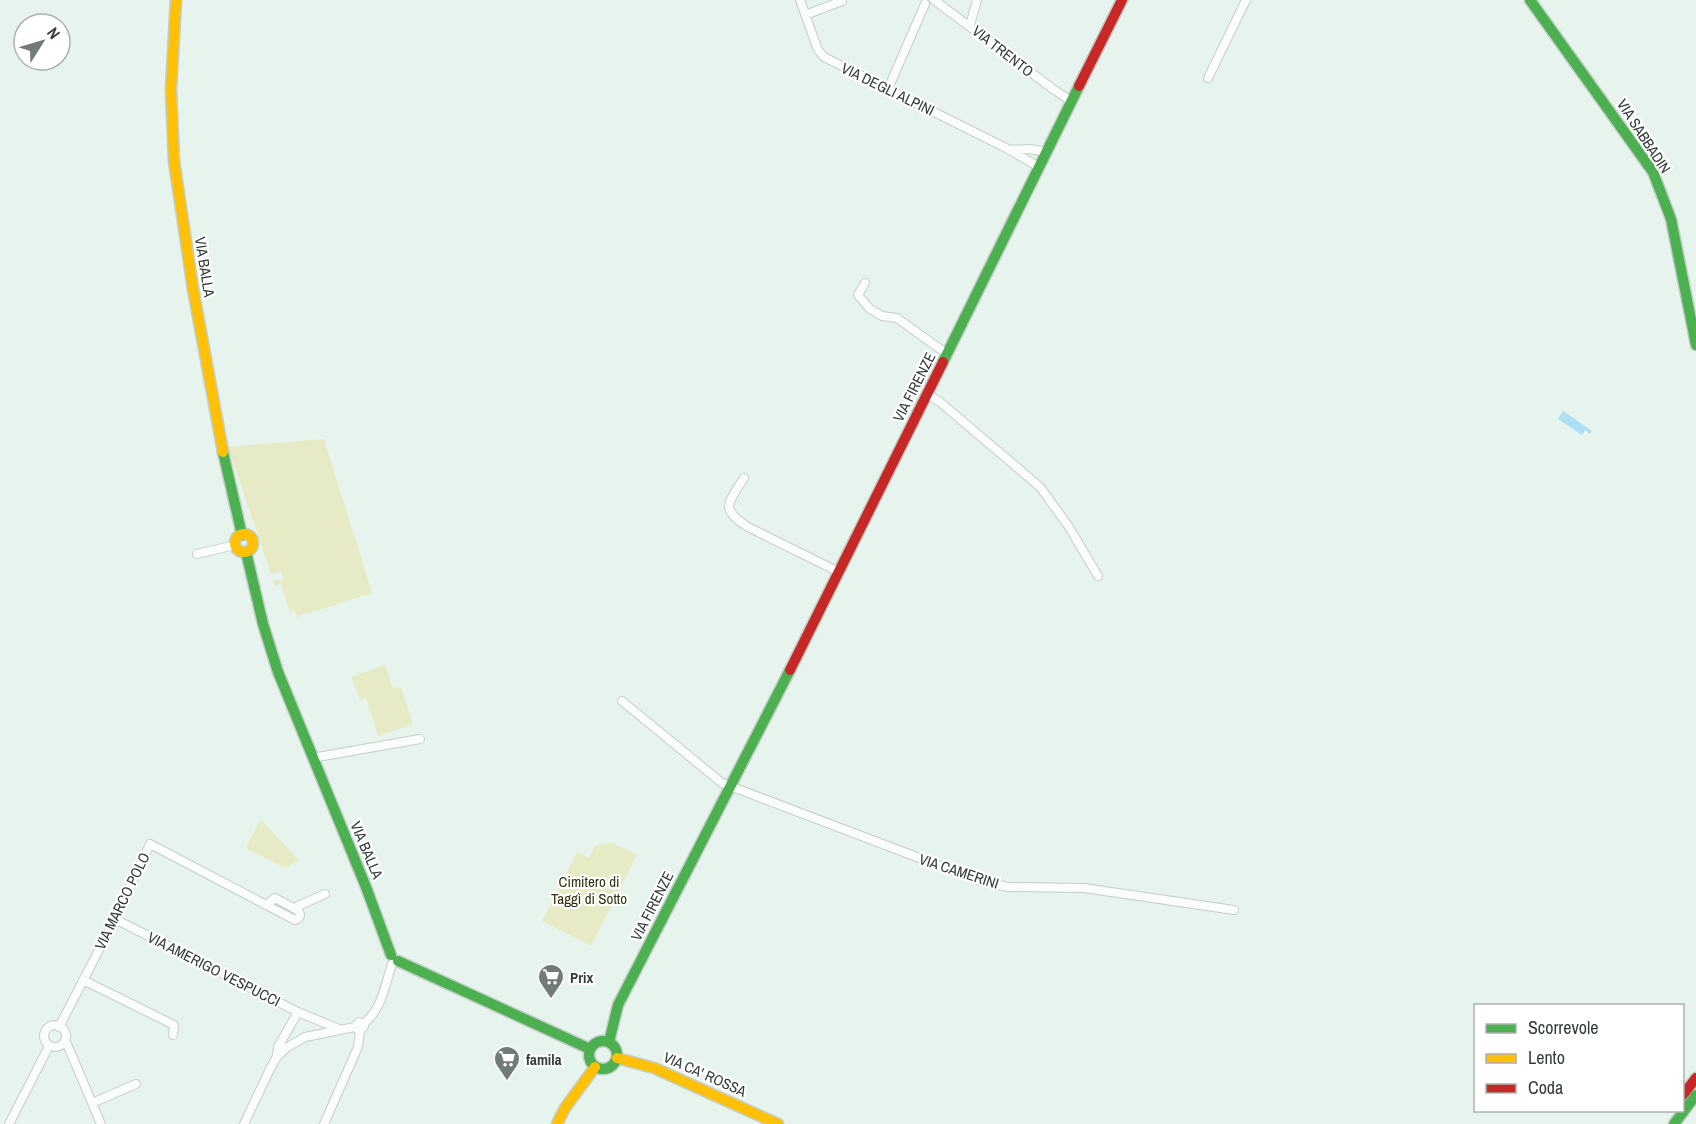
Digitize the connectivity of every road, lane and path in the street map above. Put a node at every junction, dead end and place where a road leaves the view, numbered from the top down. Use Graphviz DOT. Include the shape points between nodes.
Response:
graph roads {
  1 [pos="176,0"];
  2 [pos="800,0"];
  3 [pos="977,0"];
  4 [pos="1122,0"];
  5 [pos="1245,0"];
  6 [pos="1530,0"];
  7 [pos="842,1"];
  8 [pos="929,1"];
  9 [pos="805,15"];
  10 [pos="970,25"];
  11 [pos="1208,78"];
  12 [pos="888,89"];
  13 [pos="1071,101"];
  14 [pos="1009,150"];
  15 [pos="1046,152"];
  16 [pos="1039,167"];
  17 [pos="865,284"];
  18 [pos="1696,345"];
  19 [pos="947,354"];
  20 [pos="927,394"];
  21 [pos="744,478"];
  22 [pos="242,535"];
  23 [pos="235,545"];
  24 [pos="246,552"];
  25 [pos="197,554"];
  26 [pos="839,572"];
  27 [pos="1098,576"];
  28 [pos="622,701"];
  29 [pos="420,739"];
  30 [pos="312,758"];
  31 [pos="731,786"];
  32 [pos="325,894"];
  33 [pos="1234,910"];
  34 [pos="115,919"];
  35 [pos="393,960"];
  36 [pos="83,980"];
  37 [pos="298,1012"];
  38 [pos="314,1020"];
  39 [pos="292,1023"];
  40 [pos="59,1027"];
  41 [pos="360,1027"];
  42 [pos="339,1029"];
  43 [pos="318,1034"];
  44 [pos="173,1035"];
  45 [pos="64,1042"];
  46 [pos="294,1042"];
  47 [pos="609,1042"];
  48 [pos="49,1046"];
  49 [pos="590,1049"];
  50 [pos="276,1058"];
  51 [pos="617,1058"];
  52 [pos="595,1067"];
  53 [pos="1696,1078"];
  54 [pos="136,1084"];
  55 [pos="1684,1095"];
  56 [pos="1696,1095"];
  57 [pos="92,1103"];
  58 [pos="1684,1111"];
  59 [pos="1683,1112"];
  60 [pos="9,1124"];
  61 [pos="101,1124"];
  62 [pos="244,1124"];
  63 [pos="324,1124"];
  64 [pos="557,1124"];
  65 [pos="778,1124"];
  66 [pos="1674,1124"];
  1 -- 22 [label="main road, VIA BALLA" via="173,139 186,246 206,370"];
  2 -- 9 [label="street, VIA DEGLI ALPINI"];
  3 -- 10 [label="street"];
  4 -- 13 [label="main road, VIA FIRENZE"];
  5 -- 11 [label="street"];
  6 -- 18 [label="main road, VIA SABBADIN" via="1653,172 1671,219"];
  7 -- 9 [label="street"];
  8 -- 10 [label="street, VIA TRENTO"];
  8 -- 12 [label="street, VIA TRENTO"];
  9 -- 12 [label="street, VIA DEGLI ALPINI" via="824,57"];
  10 -- 13 [label="street, VIA TRENTO"];
  12 -- 14 [label="street, VIA DEGLI ALPINI"];
  13 -- 15 [label="main road, VIA FIRENZE"];
  14 -- 15 [label="street, VIA DEGLI ALPINI"];
  14 -- 16 [label="street, VIA DEGLI ALPINI"];
  15 -- 16 [label="main road, VIA FIRENZE"];
  16 -- 19 [label="main road, VIA FIRENZE"];
  17 -- 19 [label="street" via="858,295 870,309 897,318"];
  19 -- 20 [label="main road, VIA FIRENZE"];
  20 -- 26 [label="main road, VIA FIRENZE"];
  20 -- 27 [label="street" via="1040,487"];
  21 -- 26 [label="street" via="729,503 735,518"];
  22 -- 23 [label="main road" via="236,538"];
  22 -- 24 [label="main road" via="252,541"];
  23 -- 24 [label="main road"];
  23 -- 25 [label="street"];
  24 -- 30 [label="main road, VIA BALLA" via="267,639"];
  26 -- 31 [label="main road, VIA FIRENZE"];
  28 -- 31 [label="street" via="717,780"];
  29 -- 30 [label="street"];
  30 -- 35 [label="main road, VIA BALLA"];
  31 -- 33 [label="street, VIA CAMERINI" via="995,885 1084,888"];
  31 -- 47 [label="main road, VIA FIRENZE" via="618,1005"];
  32 -- 34 [label="street, VIA MARCO POLO" via="298,906 300,915 295,920 150,844"];
  34 -- 36 [label="street, VIA MARCO POLO"];
  34 -- 37 [label="street, VIA AMERIGO VESPUCCI"];
  35 -- 41 [label="street" via="379,1004"];
  35 -- 49 [label="main road"];
  36 -- 40 [label="street, VIA MARCO POLO"];
  36 -- 44 [label="street" via="174,1025"];
  37 -- 38 [label="street, VIA AMERIGO VESPUCCI"];
  37 -- 39 [label="street"];
  38 -- 42 [label="street, VIA AMERIGO VESPUCCI"];
  38 -- 43 [label="street"];
  39 -- 46 [label="street" via="289,1035"];
  39 -- 50 [label="street"];
  40 -- 45 [label="street" via="65,1033"];
  40 -- 48 [label="street" via="50,1026 44,1033"];
  41 -- 42 [label="street"];
  41 -- 63 [label="street" via="358,1047"];
  42 -- 43 [label="street"];
  43 -- 46 [label="street"];
  45 -- 48 [label="street" via="57,1047"];
  45 -- 57 [label="street"];
  46 -- 50 [label="street"];
  47 -- 49 [label="main road" via="600,1041"];
  47 -- 51 [label="main road" via="615,1047"];
  48 -- 60 [label="street"];
  49 -- 52 [label="main road" via="589,1059"];
  50 -- 62 [label="street"];
  51 -- 52 [label="main road" via="608,1068"];
  51 -- 65 [label="main road, VIA CA' ROSSA" via="654,1068"];
  52 -- 64 [label="main road"];
  53 -- 55 [label="main road"];
  54 -- 57 [label="street"];
  56 -- 58 [label="main road"];
  57 -- 61 [label="street"];
  59 -- 66 [label="main road"];
}
